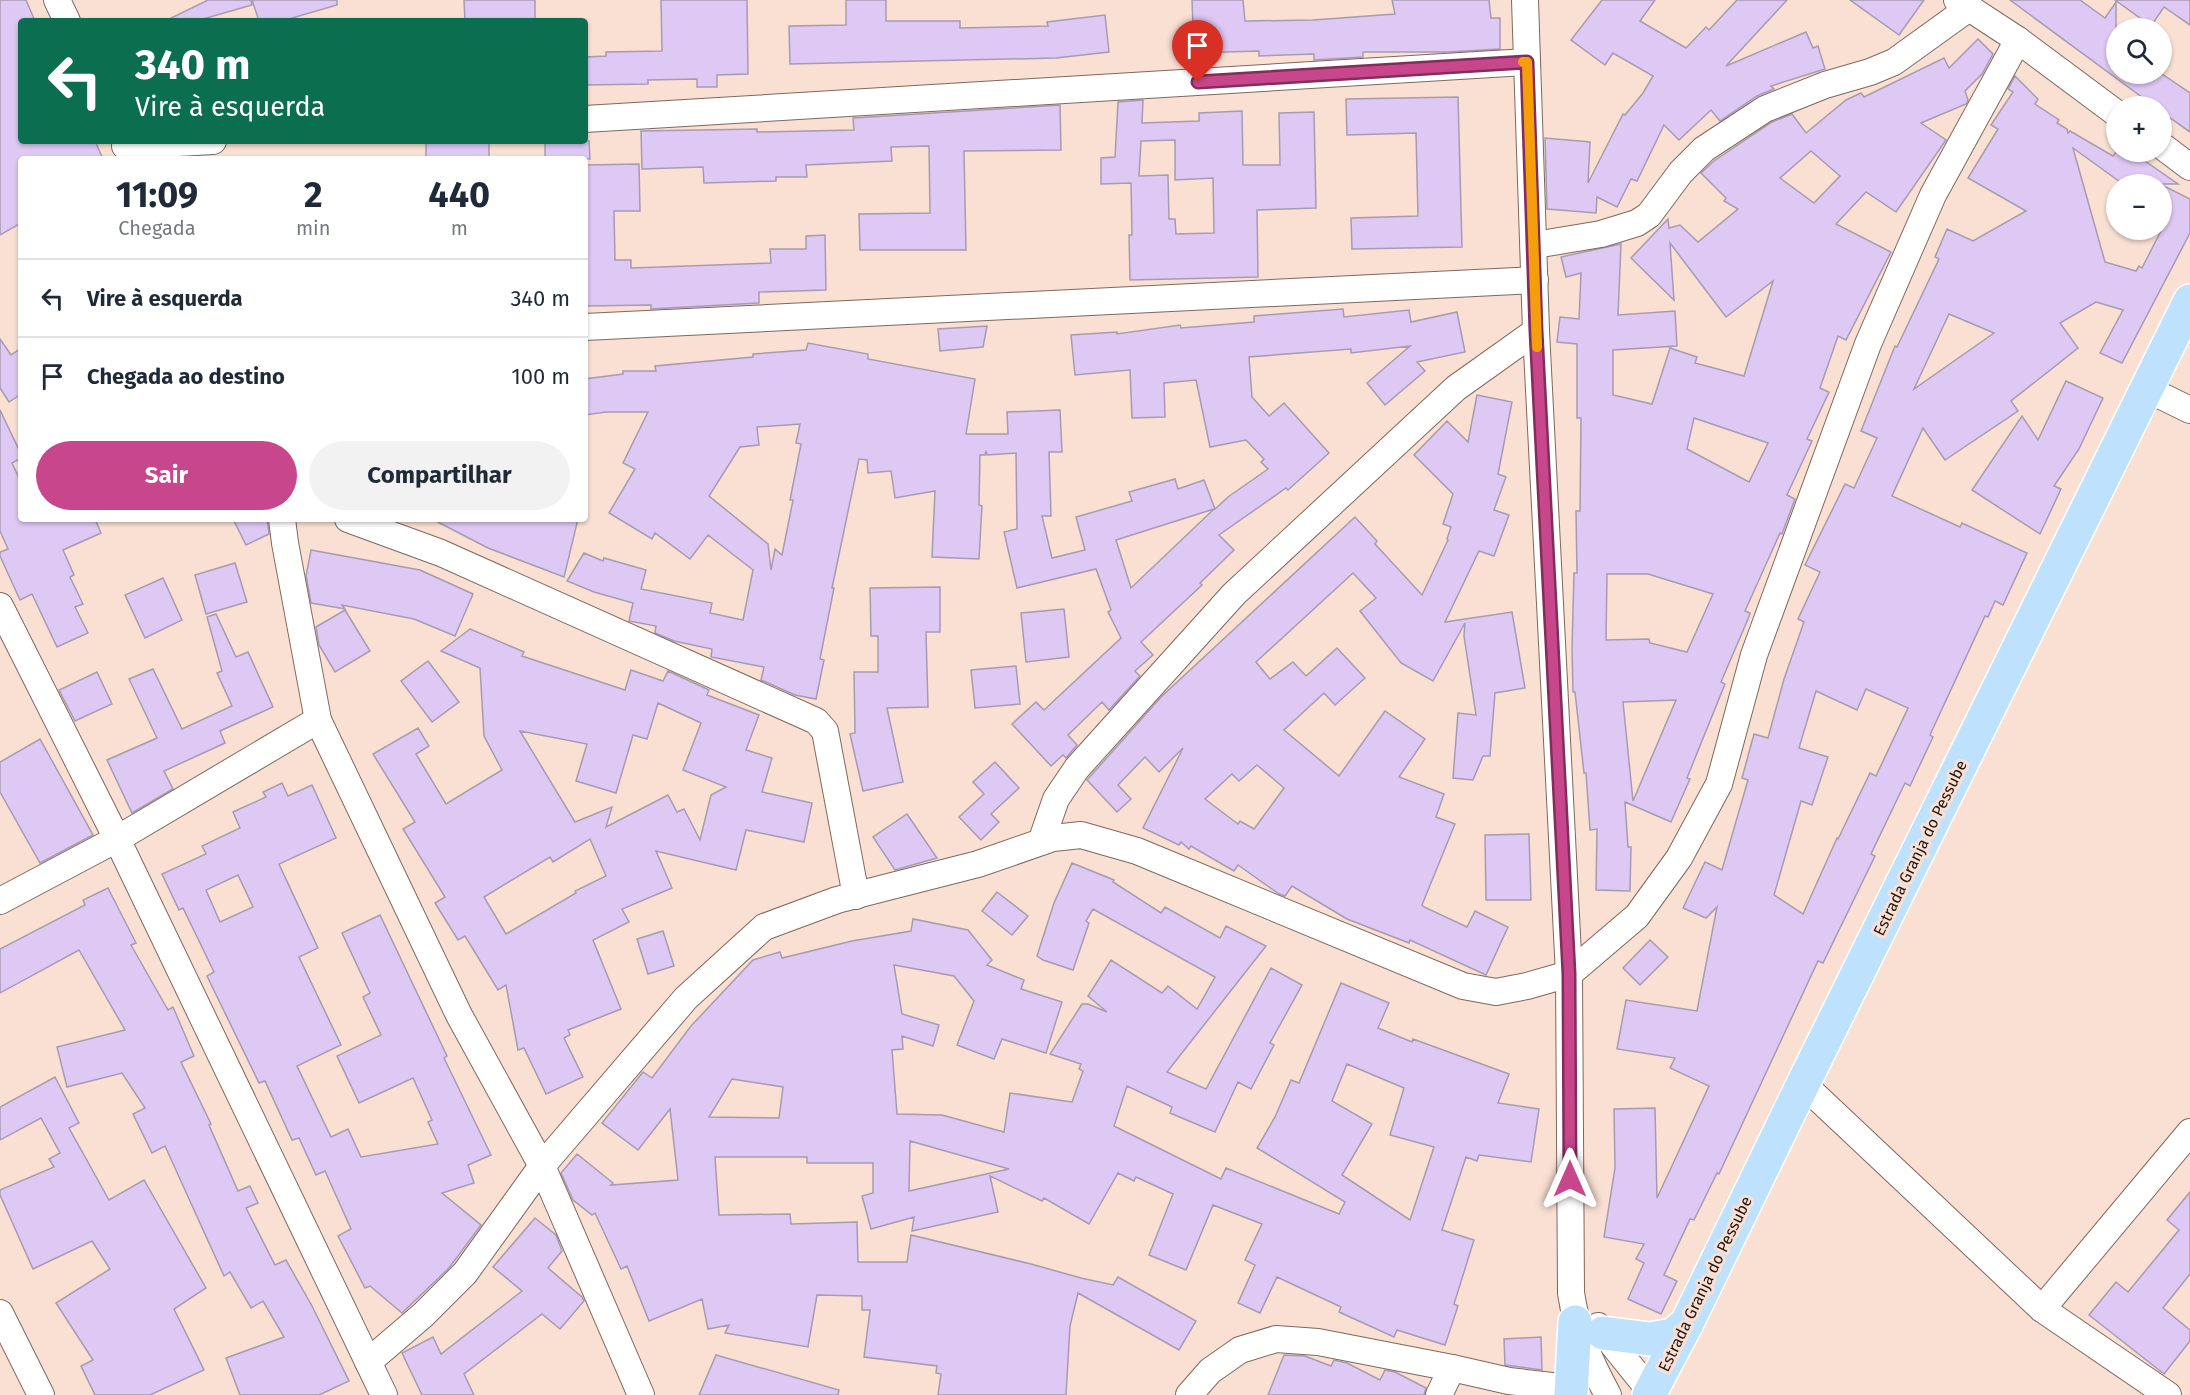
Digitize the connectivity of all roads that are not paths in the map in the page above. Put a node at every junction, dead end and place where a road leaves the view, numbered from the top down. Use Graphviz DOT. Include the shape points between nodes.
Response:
graph roads {
  1 [pos="57,0"];
  2 [pos="1524,0"];
  3 [pos="1963,4"];
  4 [pos="66,18"];
  5 [pos="2018,40"];
  6 [pos="1527,62"];
  7 [pos="2106,106"];
  8 [pos="588,119"];
  9 [pos="180,144"];
  10 [pos="126,149"];
  11 [pos="2172,154"];
  12 [pos="2190,167"];
  13 [pos="1535,245"];
  14 [pos="1535,280"];
  15 [pos="2190,301"];
  16 [pos="588,327"];
  17 [pos="1536,331"];
  18 [pos="2147,389"];
  19 [pos="2190,410"];
  20 [pos="282,522"];
  21 [pos="356,522"];
  22 [pos="0,606"];
  23 [pos="318,720"];
  24 [pos="117,839"];
  25 [pos="1041,842"];
  26 [pos="856,896"];
  27 [pos="0,901"];
  28 [pos="1569,974"];
  29 [pos="1803,1084"];
  30 [pos="2190,1132"];
  31 [pos="542,1166"];
  32 [pos="2042,1309"];
  33 [pos="0,1313"];
  34 [pos="1583,1316"];
  35 [pos="1687,1323"];
  36 [pos="368,1362"];
  37 [pos="1452,1368"];
  38 [pos="1571,1391"];
  39 [pos="1650,1393"];
  40 [pos="41,1395"];
  41 [pos="384,1395"];
  42 [pos="641,1395"];
  43 [pos="1189,1395"];
  44 [pos="1439,1395"];
  45 [pos="1608,1395"];
  46 [pos="2168,1395"];
  1 -- 4 [label="street"];
  2 -- 6 [label="street"];
  3 -- 5 [label="street"];
  3 -- 13 [label="street" via="1894,62 1765,109 1704,149 1649,215 1637,223 1601,234"];
  5 -- 7 [label="street"];
  5 -- 28 [label="street" via="1933,195 1868,344 1754,656 1719,784 1679,858 1638,916"];
  6 -- 8 [label="street"];
  6 -- 13 [label="street"];
  9 -- 10 [label="street"];
  11 -- 12 [label="street"];
  13 -- 14 [label="street"];
  14 -- 16 [label="street"];
  14 -- 17 [label="street"];
  15 -- 18 [label="main road, Estrada Granja do Pessube"];
  17 -- 25 [label="street" via="1456,388 1234,594 1077,768 1056,799"];
  17 -- 28 [label="street"];
  18 -- 19 [label="street"];
  18 -- 29 [label="main road, Estrada Granja do Pessube"];
  20 -- 23 [label="street"];
  21 -- 26 [label="street" via="441,553 816,720 825,730"];
  22 -- 24 [label="street"];
  23 -- 24 [label="street"];
  23 -- 31 [label="street" via="459,1015"];
  24 -- 27 [label="street"];
  24 -- 36 [label="street"];
  25 -- 26 [label="street" via="978,864"];
  25 -- 28 [label="street" via="1081,835 1137,851 1462,986 1496,992"];
  26 -- 31 [label="street" via="764,927 686,998"];
  28 -- 34 [label="street"];
  29 -- 32 [label="street"];
  29 -- 35 [label="main road, Estrada Granja do Pessube"];
  30 -- 32 [label="street"];
  31 -- 36 [label="street" via="465,1273"];
  31 -- 42 [label="street"];
  32 -- 46 [label="street"];
  33 -- 40 [label="street"];
  34 -- 35 [label="main road" via="1650,1339 1673,1335"];
  34 -- 38 [label="main road"];
  34 -- 39 [label="street"];
  34 -- 45 [label="street" via="1594,1368"];
  35 -- 39 [label="main road, Estrada Granja do Pessube"];
  36 -- 41 [label="street"];
  37 -- 38 [label="street"];
  37 -- 43 [label="street" via="1318,1342 1276,1339 1240,1350 1209,1371"];
  37 -- 44 [label="street"];
}
